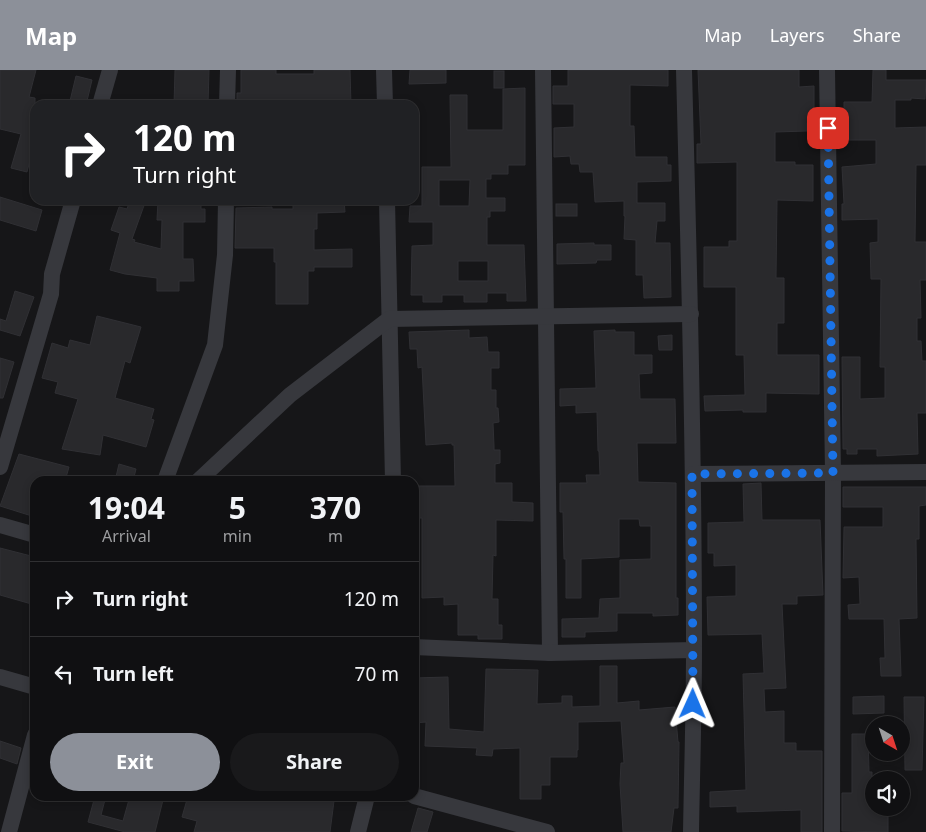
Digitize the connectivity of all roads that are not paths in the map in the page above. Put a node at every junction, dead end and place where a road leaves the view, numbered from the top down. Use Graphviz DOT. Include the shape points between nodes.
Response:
graph roads {
  1 [pos="110,70"];
  2 [pos="228,70"];
  3 [pos="384,70"];
  4 [pos="543,70"];
  5 [pos="684,70"];
  6 [pos="827,70"];
  7 [pos="101,100"];
  8 [pos="227,100"];
  9 [pos="385,100"];
  10 [pos="72,205"];
  11 [pos="226,205"];
  12 [pos="387,205"];
  13 [pos="691,314"];
  14 [pos="546,316"];
  15 [pos="389,319"];
  16 [pos="0,467"];
  17 [pos="926,472"];
  18 [pos="833,473"];
  19 [pos="692,474"];
  20 [pos="167,476"];
  21 [pos="203,476"];
  22 [pos="393,476"];
  23 [pos="0,525"];
  24 [pos="30,534"];
  25 [pos="419,648"];
  26 [pos="694,650"];
  27 [pos="550,653"];
  28 [pos="0,677"];
  29 [pos="30,686"];
  30 [pos="30,754"];
  31 [pos="419,797"];
  32 [pos="366,801"];
  33 [pos="9,832"];
  34 [pos="358,832"];
  35 [pos="547,832"];
  36 [pos="691,832"];
  37 [pos="832,832"];
  1 -- 7 [label="street"];
  2 -- 8 [label="street"];
  3 -- 9 [label="street"];
  4 -- 14 [label="street"];
  5 -- 13 [label="street"];
  6 -- 18 [label="street"];
  10 -- 16 [label="street" via="52,274 51,294"];
  11 -- 20 [label="street" via="225,255 214,344"];
  12 -- 15 [label="street"];
  13 -- 14 [label="street"];
  13 -- 19 [label="street"];
  14 -- 15 [label="street"];
  14 -- 27 [label="street"];
  15 -- 21 [label="street" via="290,394"];
  15 -- 22 [label="street"];
  17 -- 18 [label="street"];
  18 -- 19 [label="street"];
  18 -- 37 [label="street"];
  19 -- 26 [label="street"];
  23 -- 24 [label="street"];
  25 -- 27 [label="street"];
  26 -- 27 [label="street"];
  26 -- 36 [label="street"];
  28 -- 29 [label="street"];
  30 -- 33 [label="street"];
  31 -- 35 [label="street"];
  32 -- 34 [label="street"];
}
